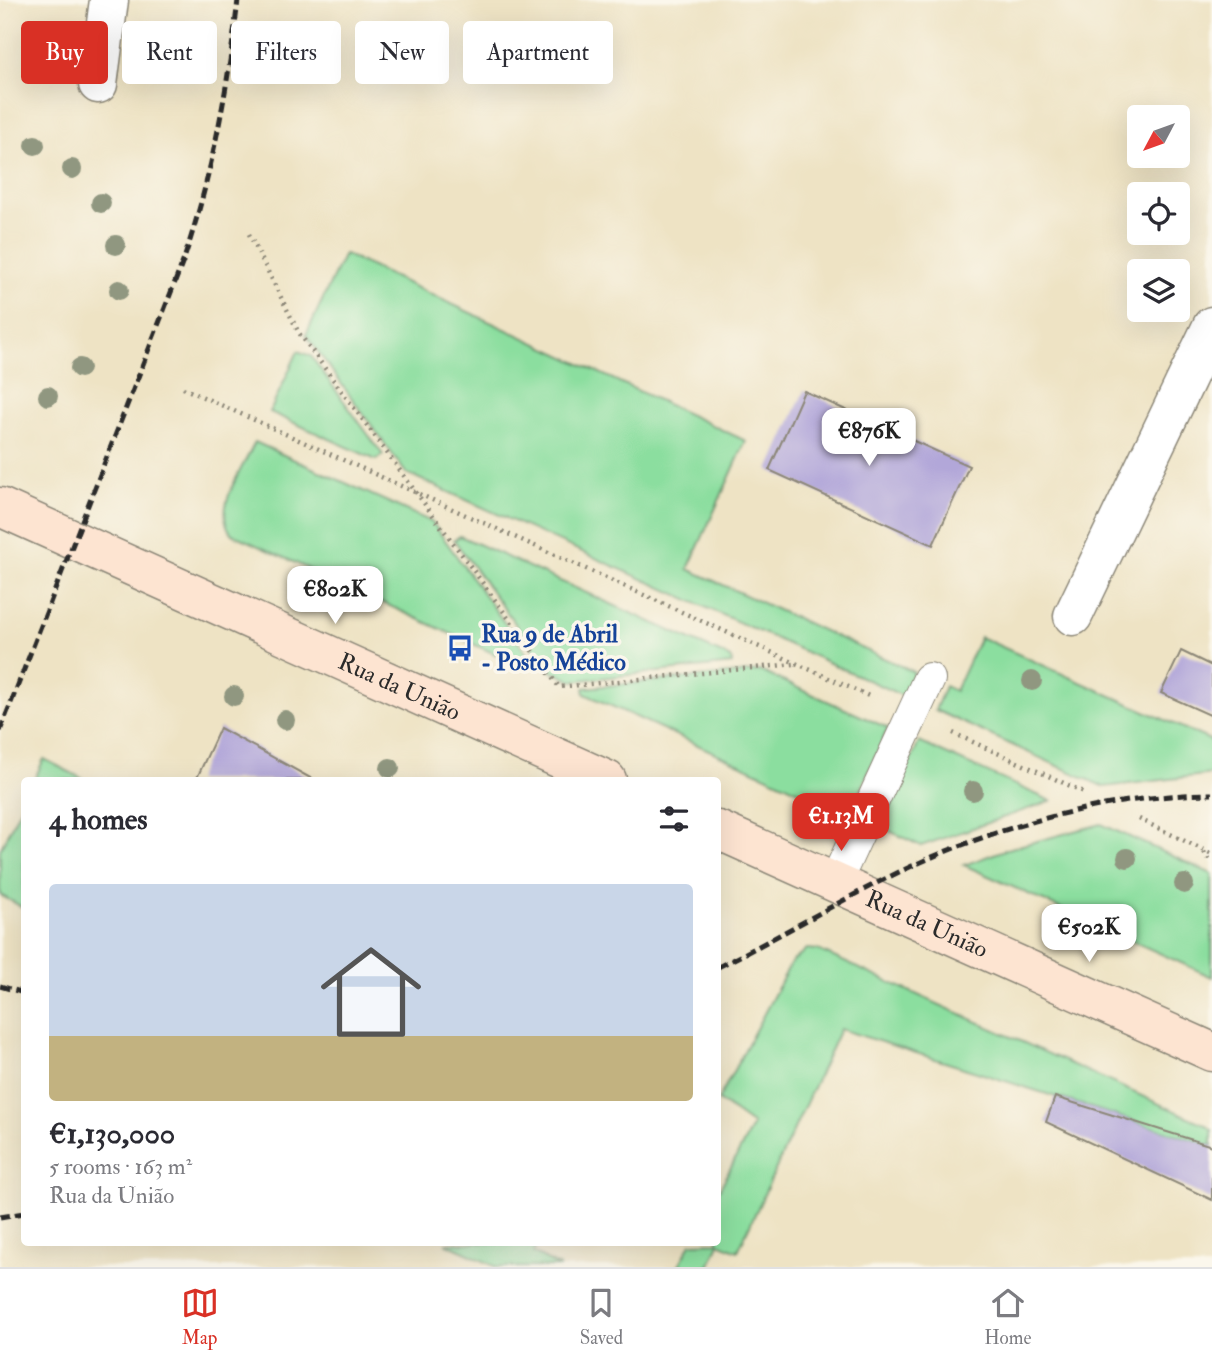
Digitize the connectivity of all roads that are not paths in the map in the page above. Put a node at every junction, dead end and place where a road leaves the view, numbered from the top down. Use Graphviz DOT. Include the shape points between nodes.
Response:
graph roads {
  1 [pos="109,0"];
  2 [pos="106,21"];
  3 [pos="1212,326"];
  4 [pos="0,507"];
  5 [pos="1073,617"];
  6 [pos="929,680"];
  7 [pos="600,777"];
  8 [pos="721,831"];
  9 [pos="835,883"];
  10 [pos="1212,1052"];
  1 -- 2 [label="street"];
  3 -- 5 [label="street"];
  4 -- 7 [label="street, Rua da União"];
  6 -- 9 [label="lane"];
  8 -- 9 [label="street, Rua da União"];
  9 -- 10 [label="street, Rua da União"];
}
